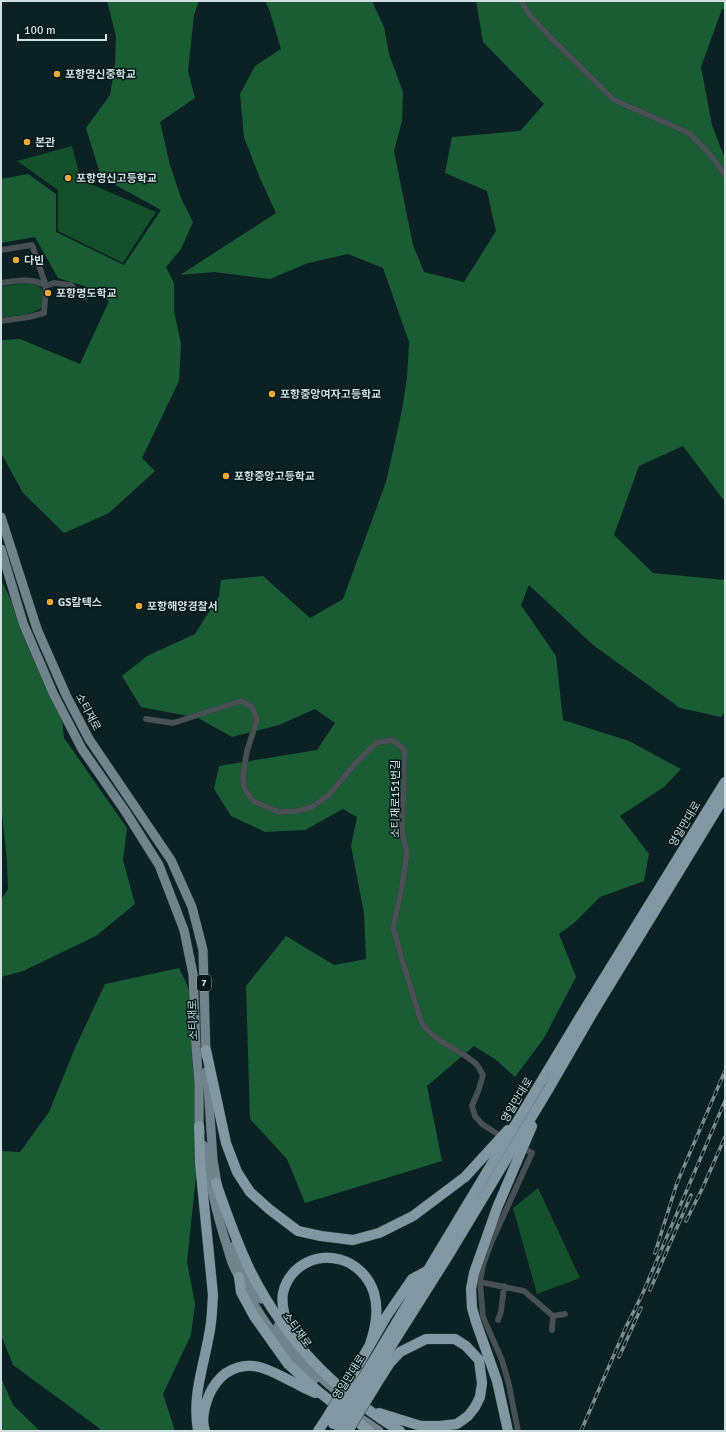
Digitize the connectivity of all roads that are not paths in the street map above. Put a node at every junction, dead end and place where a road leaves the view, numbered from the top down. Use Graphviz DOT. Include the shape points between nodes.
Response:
graph roads {
  1 [pos="521,1"];
  2 [pos="725,175"];
  3 [pos="1,250"];
  4 [pos="1,283"];
  5 [pos="46,286"];
  6 [pos="85,297"];
  7 [pos="1,321"];
  8 [pos="1,518"];
  9 [pos="1,549"];
  10 [pos="146,719"];
  11 [pos="725,782"];
  12 [pos="725,796"];
  13 [pos="206,1050"];
  14 [pos="548,1090"];
  15 [pos="525,1110"];
  16 [pos="199,1126"];
  17 [pos="496,1133"];
  18 [pos="525,1149"];
  19 [pos="216,1183"];
  20 [pos="432,1271"];
  21 [pos="239,1277"];
  22 [pos="480,1282"];
  23 [pos="504,1286"];
  24 [pos="565,1314"];
  25 [pos="553,1316"];
  26 [pos="498,1320"];
  27 [pos="552,1330"];
  28 [pos="295,1341"];
  29 [pos="370,1344"];
  30 [pos="391,1362"];
  31 [pos="372,1377"];
  32 [pos="328,1399"];
  33 [pos="370,1411"];
  34 [pos="332,1426"];
  35 [pos="198,1431"];
  36 [pos="205,1431"];
  37 [pos="318,1431"];
  38 [pos="348,1431"];
  39 [pos="369,1431"];
  40 [pos="379,1431"];
  41 [pos="393,1431"];
  42 [pos="400,1431"];
  43 [pos="508,1431"];
  44 [pos="518,1431"];
  1 -- 2 [label="street" via="550,37 614,100 689,134 709,153"];
  3 -- 5 [label="street" via="32,245"];
  4 -- 5 [label="street" via="27,281 40,282"];
  5 -- 6 [label="street" via="54,283 71,285"];
  5 -- 7 [label="street" via="44,313"];
  8 -- 13 [label="main road, 소티재로 / 7" via="37,629 66,695 89,739 171,860 192,907 202,950"];
  9 -- 16 [label="main road, 소티재로 / 7" via="22,623 53,693 82,749 159,865 184,930 193,974"];
  10 -- 17 [label="street, 소티재로151번길" via="173,723 241,701 252,707 257,720 247,751 243,774 244,788 253,801 279,812 312,807 329,795 376,743 392,740 405,750 402,832 407,853 393,927 421,1021 433,1035 477,1065 483,1075 472,1106 475,1116 482,1124"];
  11 -- 15 [label="highway, 영일만대로"];
  12 -- 14 [label="highway, 영일만대로"];
  13 -- 15 [label="highway" via="226,1143 237,1172 250,1192 269,1209 298,1231 321,1236 353,1240 379,1233 413,1216 465,1177"];
  13 -- 19 [label="main road, 소티재로 / 7"];
  14 -- 20 [label="highway, 영일만대로"];
  14 -- 43 [label="highway" via="497,1208 474,1273 471,1289 472,1308 497,1381"];
  15 -- 20 [label="highway, 영일만대로" via="434,1261"];
  16 -- 21 [label="main road, 소티재로 / 7" via="221,1230"];
  16 -- 35 [label="highway" via="200,1163 213,1295 211,1323 196,1398"];
  18 -- 22 [label="street" via="532,1153 491,1243"];
  19 -- 28 [label="highway" via="248,1267 278,1319"];
  19 -- 41 [label="main road, 소티재로 / 7" via="227,1227 242,1266 296,1351 338,1392"];
  20 -- 29 [label="highway" via="412,1279"];
  20 -- 30 [label="highway" via="422,1306"];
  20 -- 31 [label="highway, 영일만대로"];
  21 -- 32 [label="highway" via="241,1292 254,1316 288,1364"];
  21 -- 40 [label="main road, 소티재로 / 7" via="275,1337 292,1358 338,1402"];
  22 -- 23 [label="street"];
  22 -- 44 [label="street" via="483,1317 502,1360"];
  23 -- 25 [label="street" via="524,1291"];
  23 -- 26 [label="street"];
  24 -- 25 [label="street"];
  25 -- 27 [label="street"];
  28 -- 29 [label="highway" via="284,1314 285,1287 293,1274 306,1263 316,1259 337,1258 360,1271 370,1284 376,1301 377,1315"];
  28 -- 33 [label="highway" via="333,1383"];
  29 -- 34 [label="highway, bridge" via="356,1369"];
  30 -- 31 [label="highway"];
  30 -- 33 [label="highway" via="400,1352 426,1339 454,1339 466,1346 479,1360 482,1383 480,1398 468,1416 458,1424 421,1426"];
  31 -- 34 [label="highway, 영일만대로, bridge"];
  31 -- 38 [label="highway, bridge"];
  32 -- 36 [label="highway" via="273,1371 251,1366 240,1367 216,1381 211,1390 206,1404 203,1426"];
  32 -- 39 [label="highway"];
  33 -- 42 [label="highway"];
  34 -- 37 [label="highway"];
}
